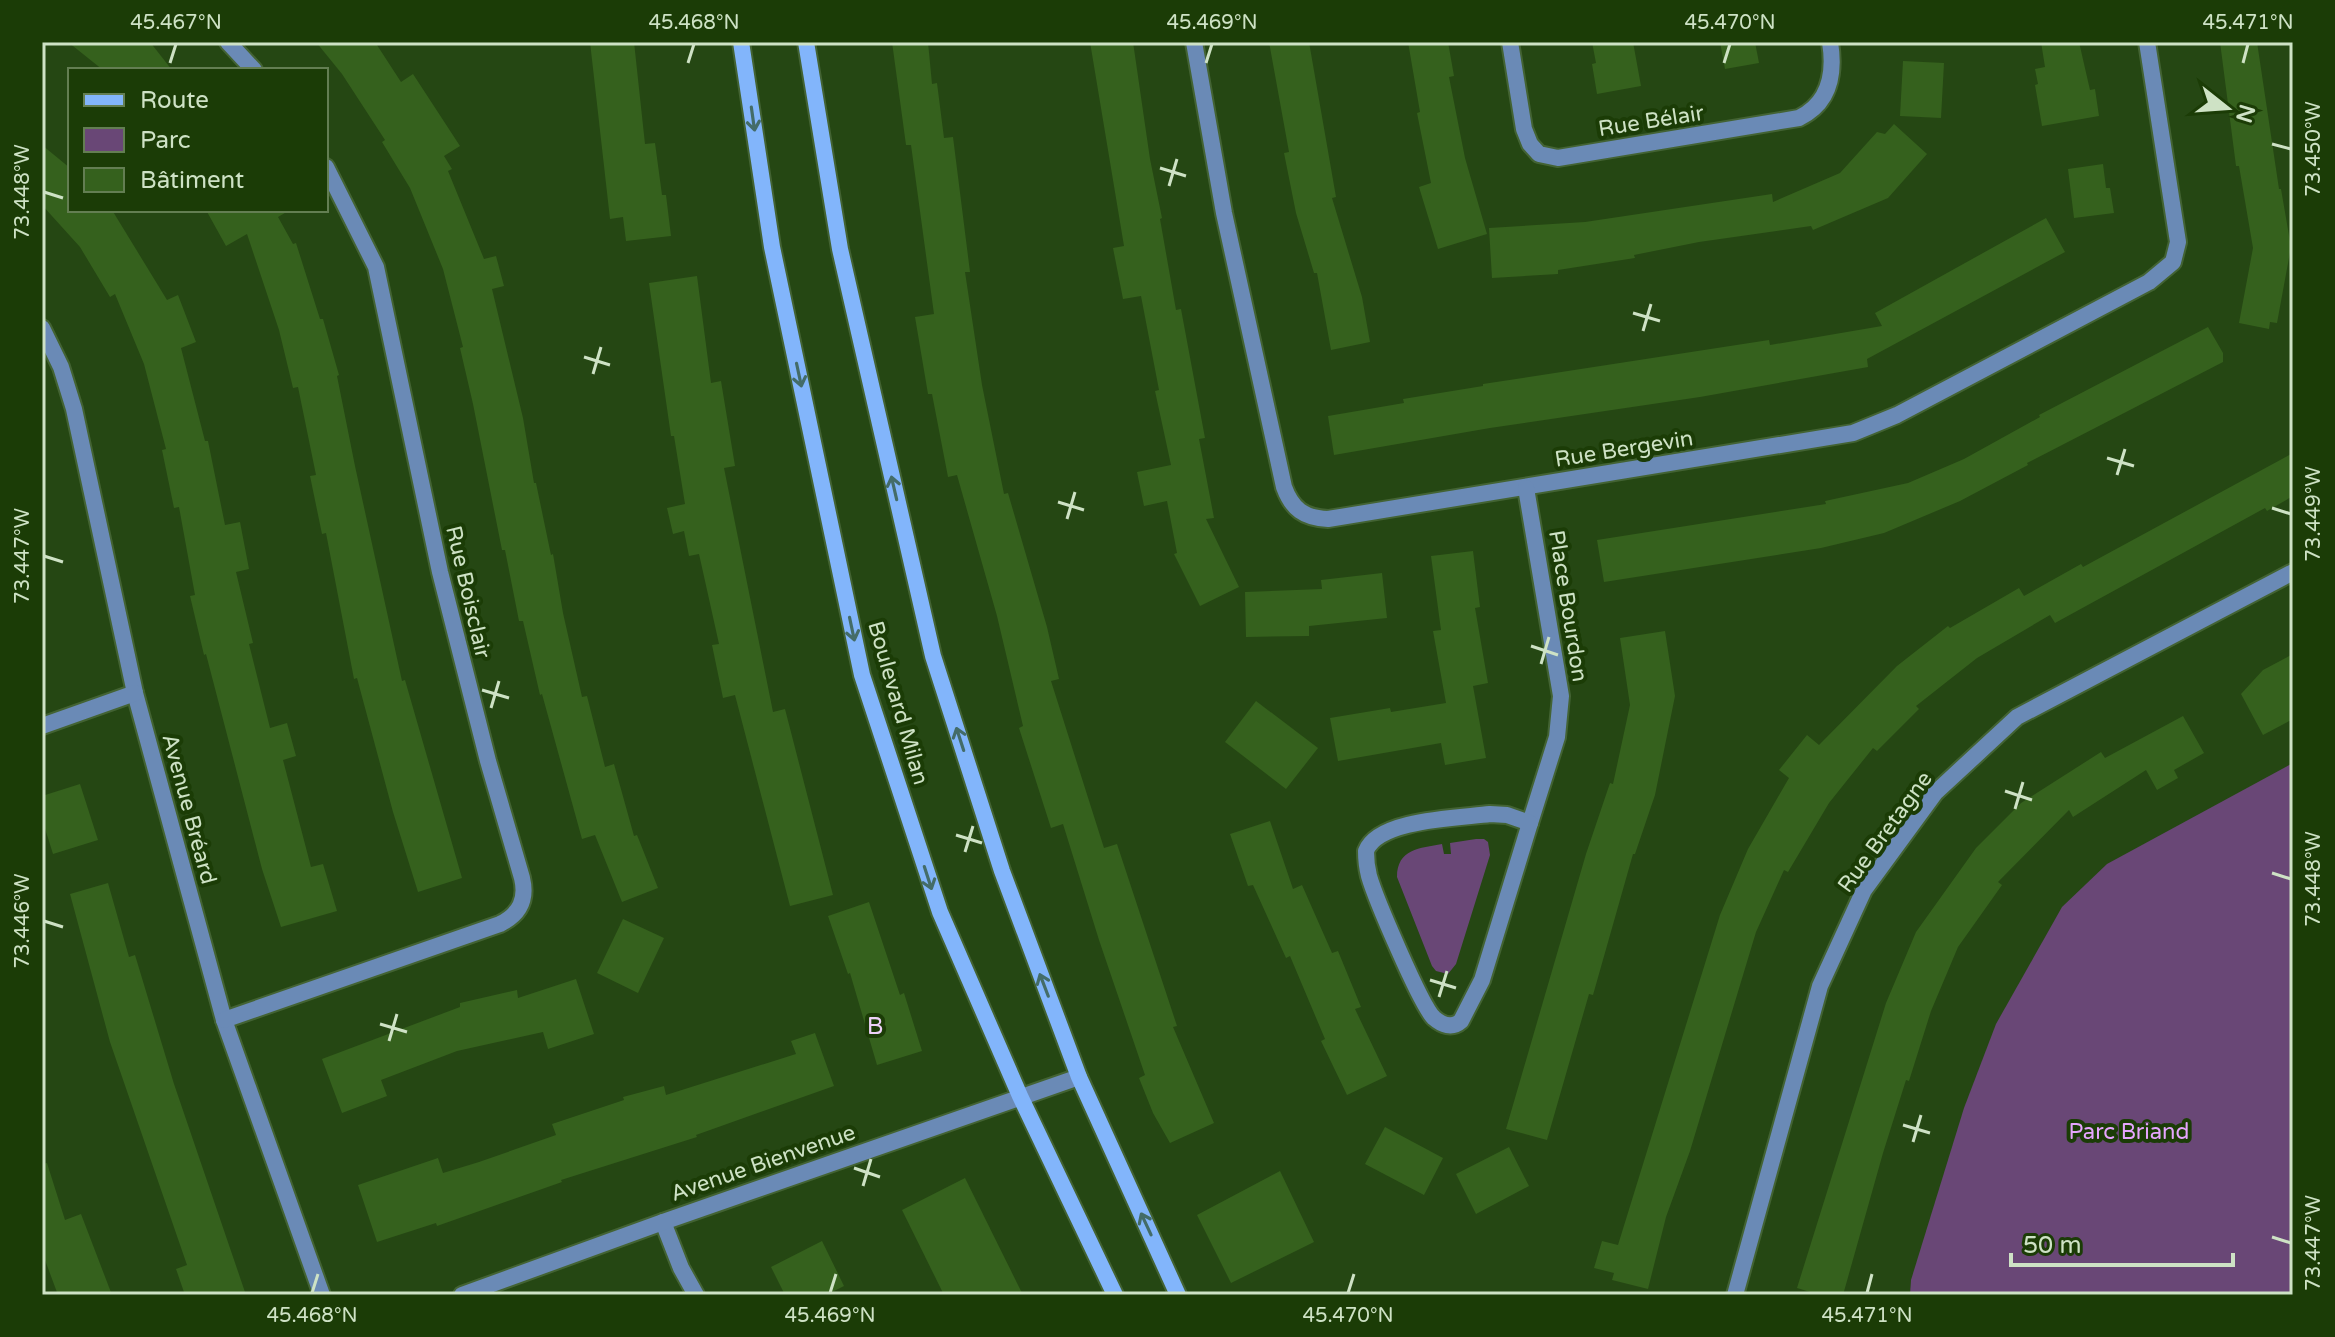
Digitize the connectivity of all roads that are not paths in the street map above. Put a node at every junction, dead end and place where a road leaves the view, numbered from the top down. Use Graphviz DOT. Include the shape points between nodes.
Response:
graph roads {
  1 [pos="228,42"];
  2 [pos="741,42"];
  3 [pos="806,42"];
  4 [pos="1194,42"];
  5 [pos="1510,42"];
  6 [pos="1830,42"];
  7 [pos="2147,42"];
  8 [pos="252,68"];
  9 [pos="328,171"];
  10 [pos="42,328"];
  11 [pos="1526,488"];
  12 [pos="2293,572"];
  13 [pos="135,693"];
  14 [pos="42,726"];
  15 [pos="1530,823"];
  16 [pos="224,1020"];
  17 [pos="1079,1077"];
  18 [pos="1020,1096"];
  19 [pos="663,1222"];
  20 [pos="322,1295"];
  21 [pos="462,1295"];
  22 [pos="696,1295"];
  23 [pos="1115,1295"];
  24 [pos="1178,1295"];
  25 [pos="1735,1295"];
  1 -- 8 [label="street"];
  2 -- 18 [label="main road, Boulevard Milan, one-way" via="772,247 862,675 940,912"];
  17 -- 3 [label="main road, one-way" via="1002,871 933,656 840,249"];
  4 -- 11 [label="street, Rue Bergevin" via="1248,327 1282,479 1294,507 1307,516 1328,519"];
  5 -- 6 [label="street, Rue Bélair" via="1527,137 1534,150 1551,158 1799,118 1825,94 1832,70"];
  7 -- 11 [label="street, Rue Bergevin" via="2178,242 2176,256 2164,272 1877,425"];
  9 -- 16 [label="street, Rue Boisclair" via="376,267 440,572 524,898 515,915 500,924"];
  10 -- 13 [label="street, Avenue Bréard" via="74,409"];
  11 -- 15 [label="street, Place Bourdon" via="1561,696 1557,737"];
  12 -- 25 [label="street, Rue Bretagne" via="2017,717 1935,793 1864,890 1820,986"];
  13 -- 14 [label="street"];
  13 -- 16 [label="street, Avenue Bréard"];
  15 -- 15 [label="street, Place Bourdon" via="1498,814 1406,826 1381,833 1366,851 1376,895 1419,993 1434,1019 1449,1026 1461,1021 1482,980"];
  16 -- 20 [label="street, Avenue Bréard"];
  17 -- 18 [label="street, Avenue Bienvenue"];
  24 -- 17 [label="main road, one-way"];
  18 -- 19 [label="street, Avenue Bienvenue"];
  18 -- 23 [label="main road, Boulevard Milan"];
  19 -- 21 [label="street, Avenue Bienvenue"];
  19 -- 22 [label="street"];
}
